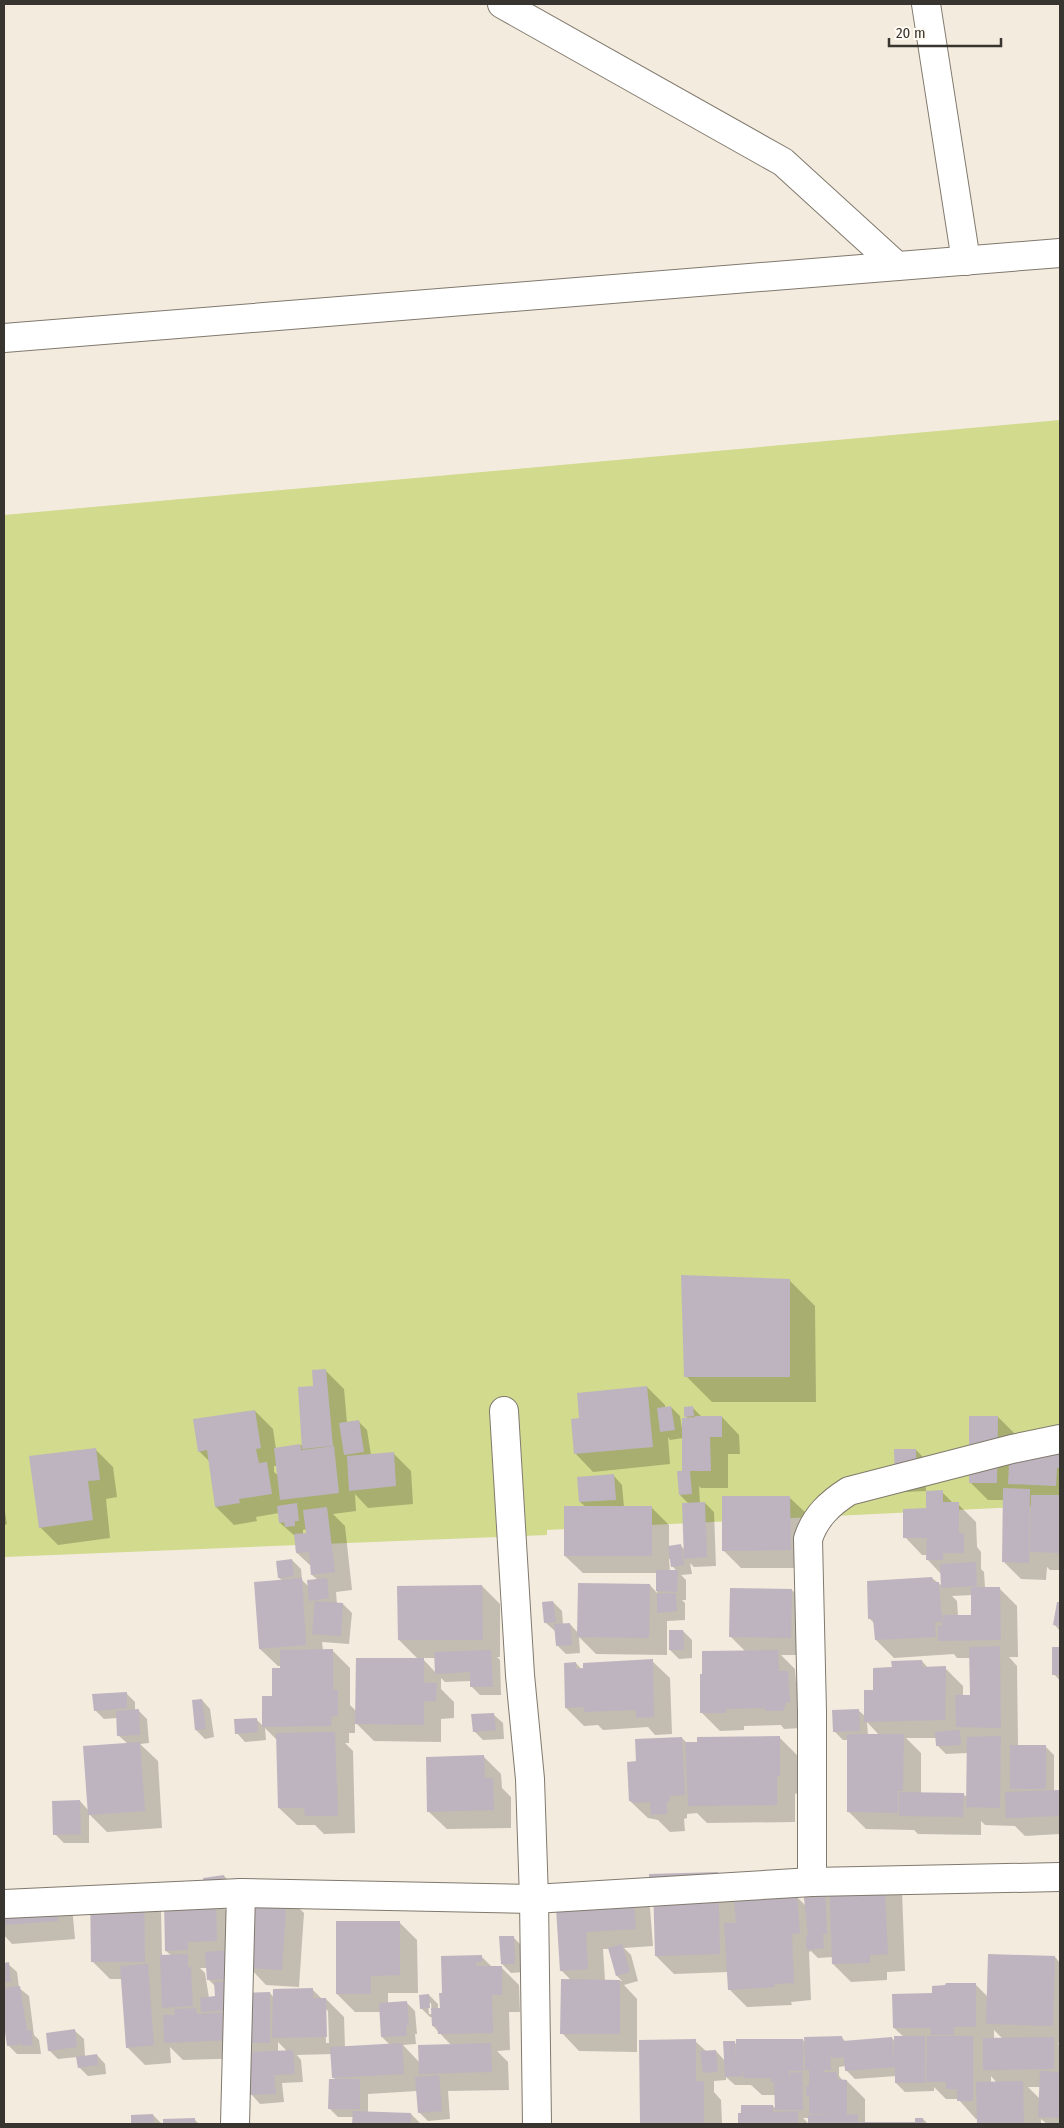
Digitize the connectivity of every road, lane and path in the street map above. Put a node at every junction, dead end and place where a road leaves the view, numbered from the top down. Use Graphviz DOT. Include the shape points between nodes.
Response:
graph roads {
  1 [pos="502,4"];
  2 [pos="926,4"];
  3 [pos="1060,253"];
  4 [pos="966,261"];
  5 [pos="897,266"];
  6 [pos="4,338"];
  7 [pos="504,1411"];
  8 [pos="1060,1439"];
  9 [pos="1060,1878"];
  10 [pos="812,1882"];
  11 [pos="241,1893"];
  12 [pos="534,1899"];
  13 [pos="4,1904"];
  14 [pos="235,2124"];
  15 [pos="537,2124"];
  1 -- 5 [label="main road" via="783,162"];
  2 -- 4 [label="main road"];
  3 -- 4 [label="main road"];
  4 -- 5 [label="main road"];
  5 -- 6 [label="main road"];
  7 -- 12 [label="main road" via="520,1675 530,1779"];
  8 -- 10 [label="main road" via="849,1491 822,1512 812,1527 808,1540"];
  9 -- 10 [label="main road"];
  10 -- 12 [label="main road"];
  11 -- 12 [label="main road"];
  11 -- 13 [label="main road"];
  11 -- 14 [label="main road"];
  12 -- 15 [label="main road"];
}
